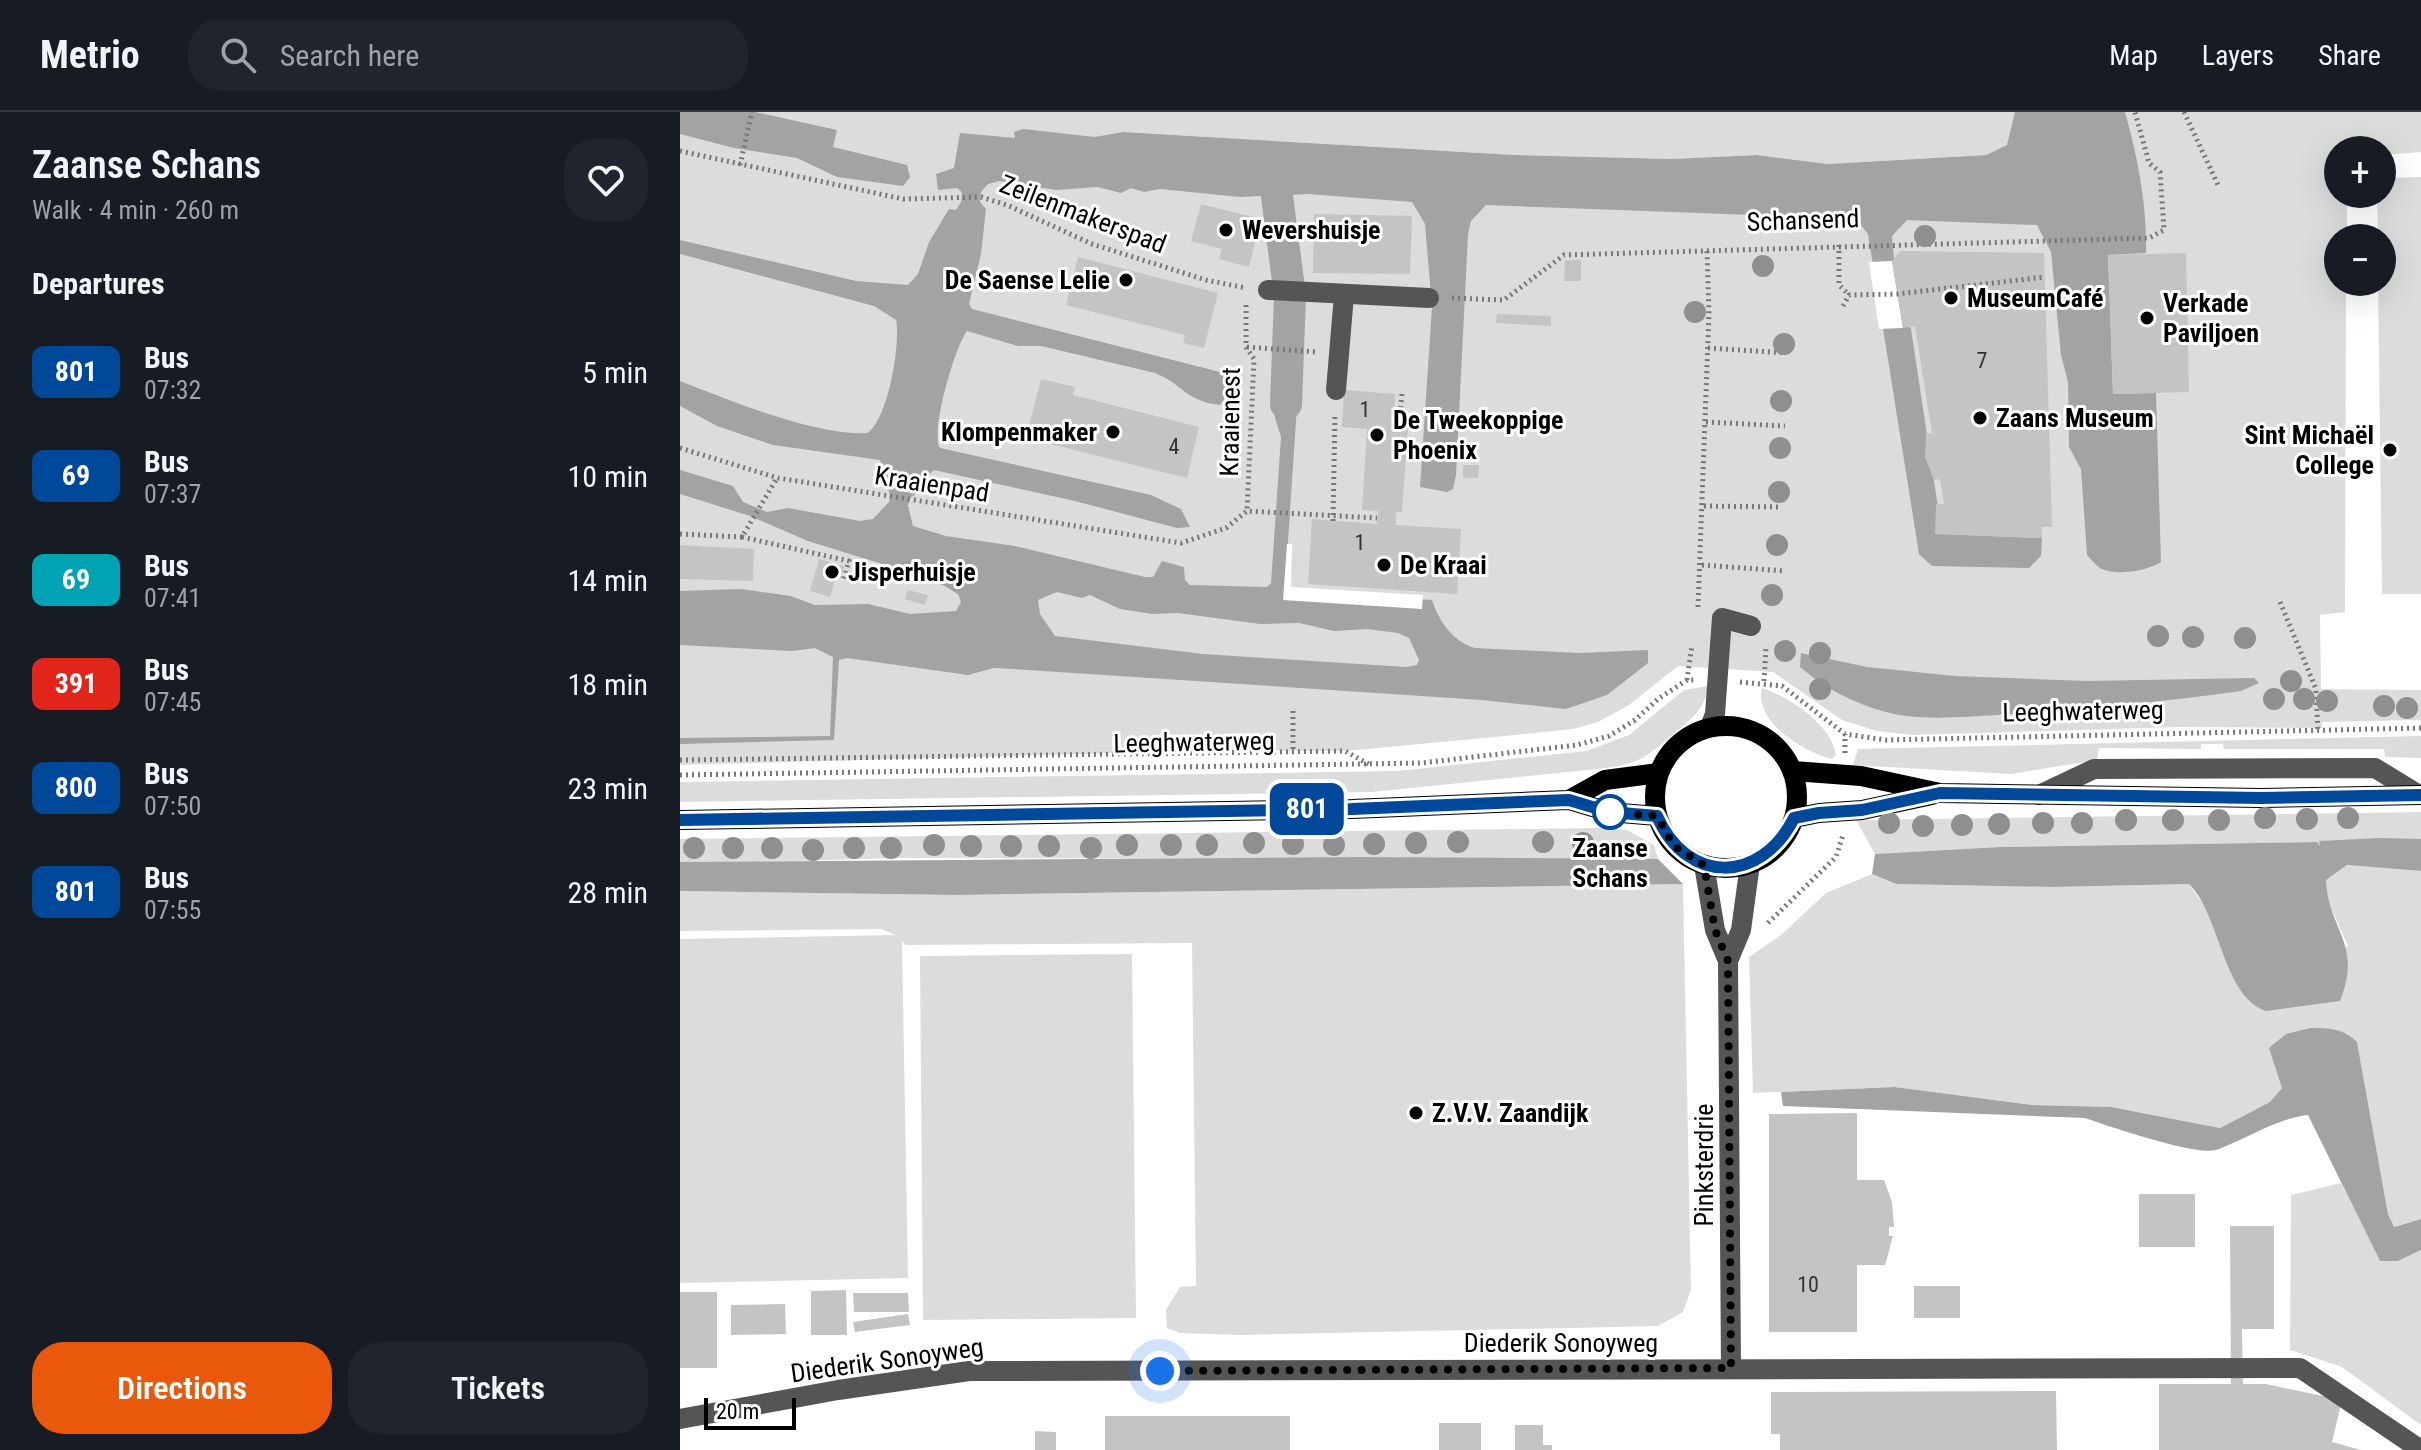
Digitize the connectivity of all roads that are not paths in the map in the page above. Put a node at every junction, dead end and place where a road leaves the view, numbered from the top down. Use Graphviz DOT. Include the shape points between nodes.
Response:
graph roads {
  1 [pos="1268,290"];
  2 [pos="1344,295"];
  3 [pos="1429,298"];
  4 [pos="1336,390"];
  5 [pos="1751,626"];
  6 [pos="1710,727"];
  7 [pos="1793,771"];
  8 [pos="1659,773"];
  9 [pos="1940,793"];
  10 [pos="2039,795"];
  11 [pos="2420,795"];
  12 [pos="1569,800"];
  13 [pos="1657,816"];
  14 [pos="1794,818"];
  15 [pos="680,820"];
  16 [pos="1750,864"];
  17 [pos="1704,865"];
  18 [pos="1728,961"];
  19 [pos="1731,1368"];
  20 [pos="680,1419"];
  21 [pos="2421,1450"];
  1 -- 2 [label="street"];
  2 -- 3 [label="street"];
  2 -- 4 [label="street"];
  5 -- 6 [label="street" via="1722,618"];
  6 -- 7 [label="main road" via="1752,730 1783,754"];
  6 -- 8 [label="main road" via="1670,752"];
  7 -- 9 [label="main road" via="1844,774"];
  7 -- 14 [label="main road"];
  8 -- 12 [label="main road" via="1605,780"];
  8 -- 13 [label="main road"];
  9 -- 10 [label="main road"];
  9 -- 14 [label="main road"];
  10 -- 11 [label="main road"];
  10 -- 11 [label="street" via="2094,769 2375,768"];
  12 -- 13 [label="main road" via="1609,812"];
  12 -- 15 [label="main road" via="1352,809"];
  13 -- 17 [label="main road" via="1674,846"];
  14 -- 16 [label="main road" via="1777,846"];
  16 -- 17 [label="main road"];
  16 -- 18 [label="street, Pinksterdrie" via="1741,930"];
  17 -- 18 [label="street, Pinksterdrie" via="1715,930"];
  18 -- 19 [label="street, Pinksterdrie"];
  19 -- 20 [label="street, Diederik Sonoyweg" via="969,1371"];
  19 -- 21 [label="street, Diederik Sonoyweg" via="2300,1368"];
}
